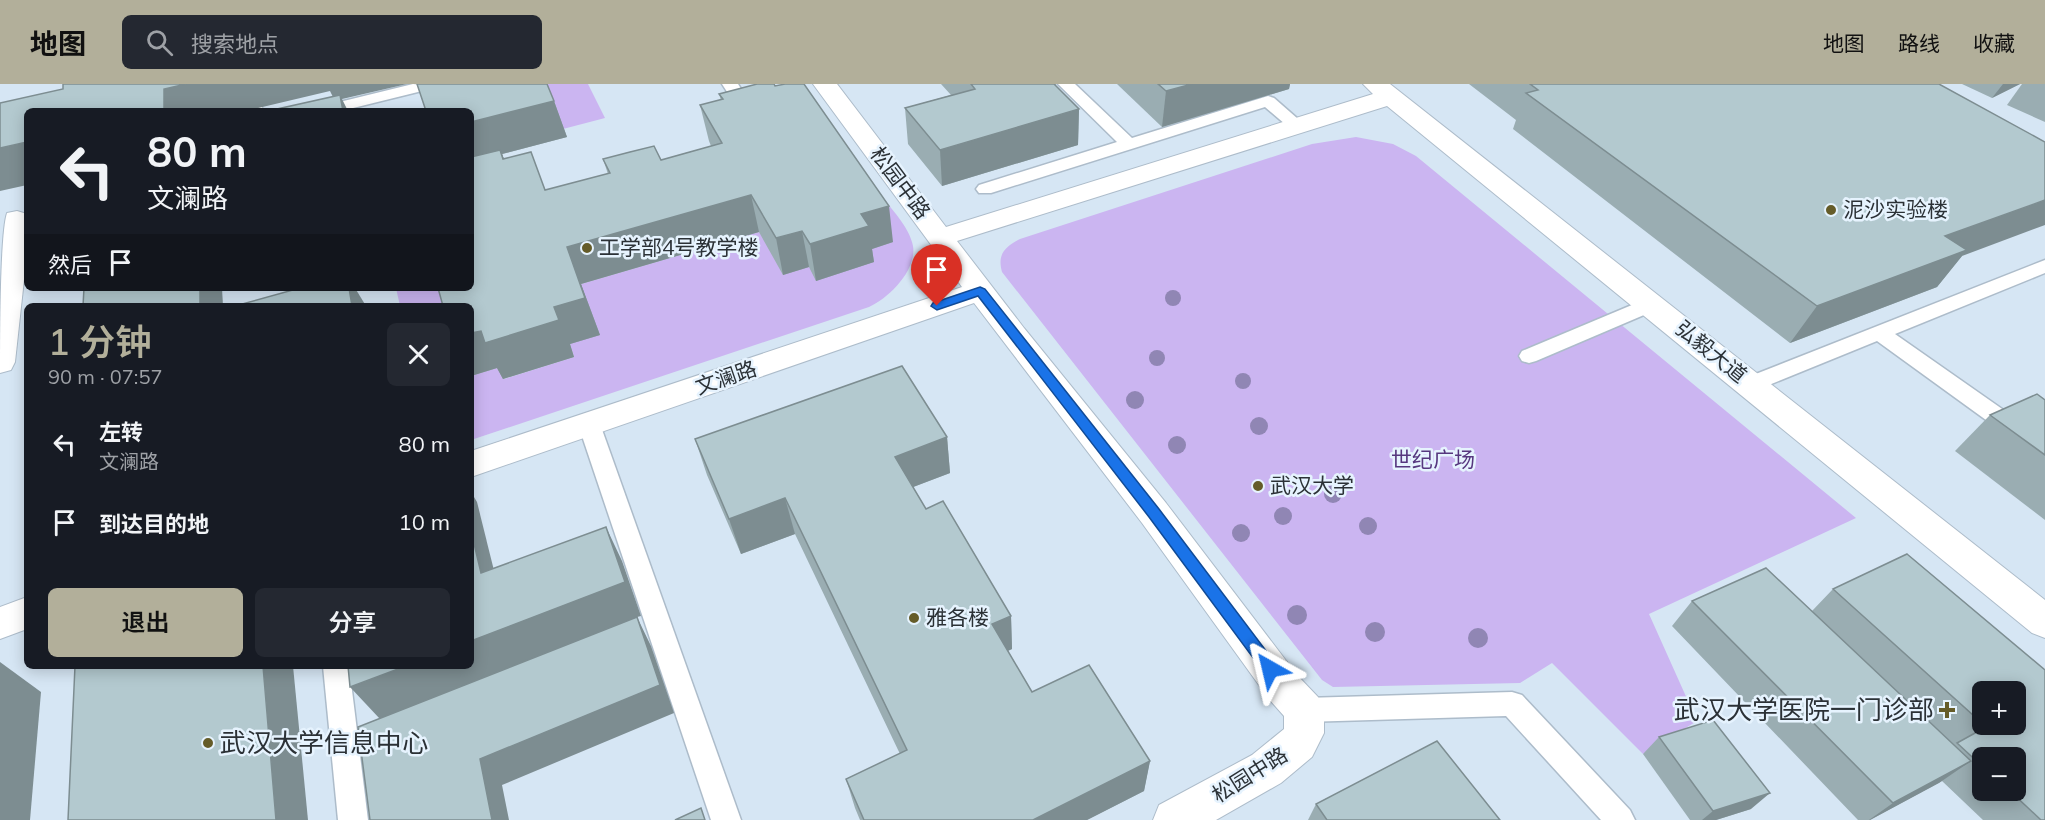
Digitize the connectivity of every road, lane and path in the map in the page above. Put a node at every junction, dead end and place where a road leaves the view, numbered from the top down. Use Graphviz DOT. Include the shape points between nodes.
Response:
graph roads {
  1 [pos="730,84"];
  2 [pos="1066,84"];
  3 [pos="416,88"];
  4 [pos="822,90"];
  5 [pos="1383,90"];
  6 [pos="769,106"];
  7 [pos="333,108"];
  8 [pos="1298,126"];
  9 [pos="1129,144"];
  10 [pos="985,189"];
  11 [pos="15,220"];
  12 [pos="942,237"];
  13 [pos="2042,271"];
  14 [pos="5,283"];
  15 [pos="980,291"];
  16 [pos="1652,304"];
  17 [pos="1880,333"];
  18 [pos="1529,356"];
  19 [pos="0,362"];
  20 [pos="1751,384"];
  21 [pos="589,424"];
  22 [pos="2045,452"];
  23 [pos="474,463"];
  24 [pos="24,615"];
  25 [pos="0,622"];
  26 [pos="2045,622"];
  27 [pos="336,669"];
  28 [pos="1304,710"];
  29 [pos="353,820"];
  30 [pos="726,820"];
  31 [pos="1174,820"];
  32 [pos="1620,820"];
  1 -- 6 [label="lane" via="748,112"];
  2 -- 9 [label="lane"];
  3 -- 7 [label="lane"];
  4 -- 12 [label="street, 松园中路"];
  5 -- 8 [label="street"];
  5 -- 16 [label="street, 弘毅大道"];
  8 -- 9 [label="lane" via="1268,101"];
  8 -- 12 [label="street"];
  9 -- 10 [label="lane"];
  11 -- 14 [label="street"];
  12 -- 15 [label="street, 松园中路"];
  13 -- 17 [label="lane"];
  14 -- 19 [label="street"];
  15 -- 21 [label="street, 文澜路"];
  15 -- 28 [label="street, 松园中路"];
  16 -- 18 [label="lane"];
  16 -- 20 [label="street, 弘毅大道"];
  17 -- 20 [label="lane"];
  17 -- 22 [label="lane"];
  20 -- 26 [label="street, 弘毅大道"];
  21 -- 23 [label="street, 文澜路"];
  21 -- 30 [label="lane"];
  24 -- 25 [label="street"];
  27 -- 29 [label="lane"];
  28 -- 31 [label="street, 松园中路" via="1304,734 1293,749 1276,763"];
  28 -- 32 [label="lane" via="1512,704"];
}
